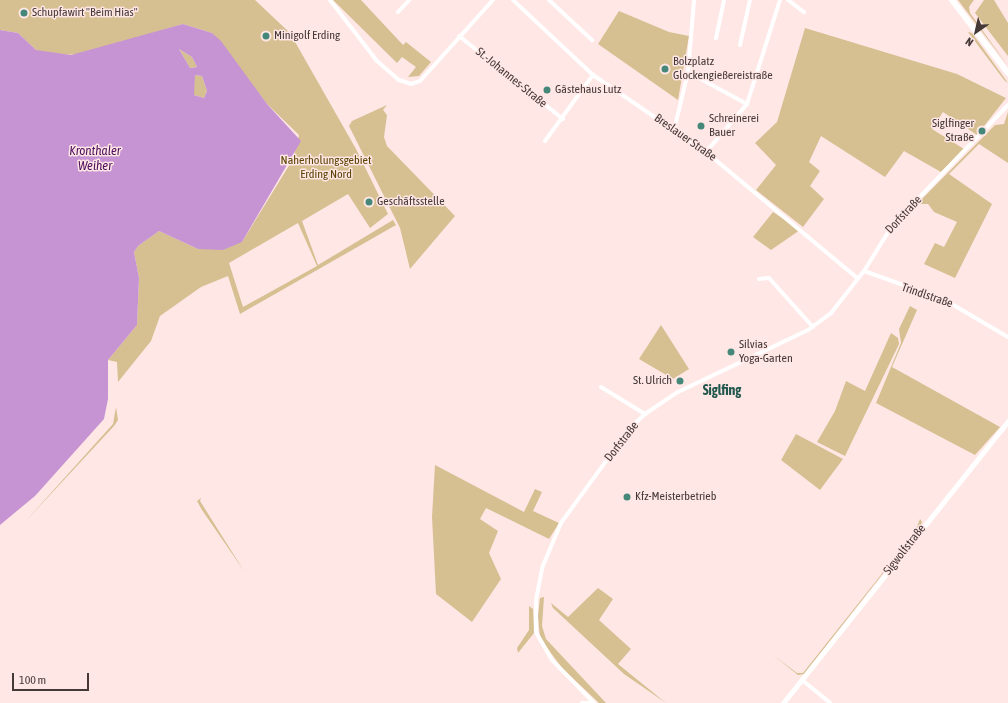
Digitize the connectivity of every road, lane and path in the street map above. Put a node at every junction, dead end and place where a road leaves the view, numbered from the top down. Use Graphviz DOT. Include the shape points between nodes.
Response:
graph roads {
  1 [pos="330,0"];
  2 [pos="408,0"];
  3 [pos="493,0"];
  4 [pos="513,0"];
  5 [pos="549,0"];
  6 [pos="694,0"];
  7 [pos="724,0"];
  8 [pos="750,0"];
  9 [pos="780,0"];
  10 [pos="788,0"];
  11 [pos="952,0"];
  12 [pos="398,12"];
  13 [pos="804,12"];
  14 [pos="459,36"];
  15 [pos="716,38"];
  16 [pos="592,40"];
  17 [pos="740,45"];
  18 [pos="688,72"];
  19 [pos="1008,73"];
  20 [pos="593,75"];
  21 [pos="747,104"];
  22 [pos="1008,105"];
  23 [pos="563,120"];
  24 [pos="674,130"];
  25 [pos="545,142"];
  26 [pos="706,152"];
  27 [pos="864,271"];
  28 [pos="857,278"];
  29 [pos="759,279"];
  30 [pos="813,327"];
  31 [pos="1008,336"];
  32 [pos="601,387"];
  33 [pos="645,414"];
  34 [pos="1008,421"];
  35 [pos="802,680"];
  36 [pos="582,703"];
  37 [pos="593,703"];
  38 [pos="782,703"];
  39 [pos="830,703"];
  1 -- 14 [label="street" via="377,61 399,80 411,84 420,81"];
  2 -- 12 [label="street"];
  3 -- 14 [label="street"];
  4 -- 20 [label="street, Breslauer Straße"];
  5 -- 16 [label="street"];
  6 -- 18 [label="street"];
  7 -- 15 [label="street"];
  8 -- 17 [label="street"];
  9 -- 21 [label="street"];
  10 -- 13 [label="street"];
  11 -- 19 [label="main road"];
  14 -- 23 [label="street, St.-Johannes-Straße"];
  18 -- 21 [label="street"];
  18 -- 24 [label="street"];
  20 -- 23 [label="street"];
  20 -- 24 [label="street, Breslauer Straße"];
  21 -- 26 [label="street"];
  22 -- 27 [label="street, Dorfstraße" via="892,226"];
  23 -- 25 [label="street"];
  24 -- 26 [label="street, Breslauer Straße"];
  26 -- 28 [label="street, Breslauer Straße"];
  27 -- 28 [label="street, Dorfstraße"];
  27 -- 31 [label="street, Trindlstraße" via="945,300"];
  28 -- 30 [label="street, Dorfstraße" via="840,303"];
  29 -- 30 [label="street" via="769,278"];
  30 -- 33 [label="street, Dorfstraße" via="678,392"];
  32 -- 33 [label="street"];
  33 -- 37 [label="street, Dorfstraße" via="630,428 561,523 542,568 536,594 535,622 541,646"];
  34 -- 35 [label="street, Sigwolfstraße"];
  35 -- 38 [label="street, Sigwolfstraße"];
  35 -- 39 [label="street"];
  36 -- 37 [label="street, Dorfstraße"];
}
